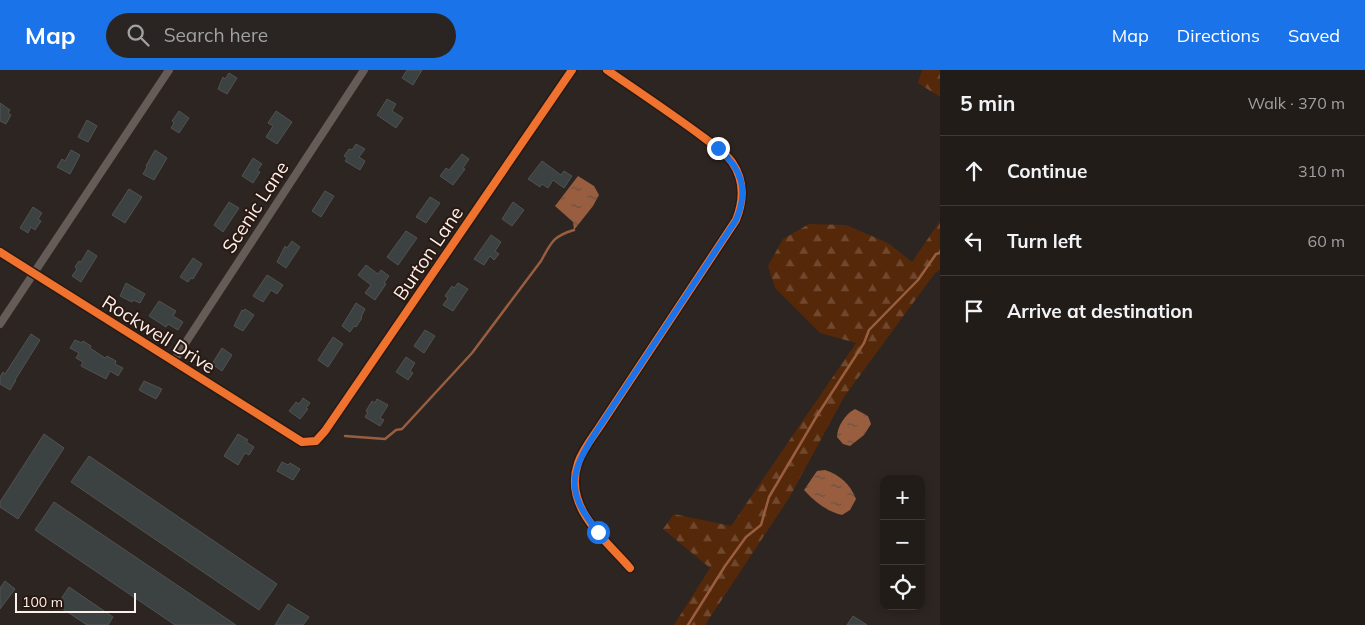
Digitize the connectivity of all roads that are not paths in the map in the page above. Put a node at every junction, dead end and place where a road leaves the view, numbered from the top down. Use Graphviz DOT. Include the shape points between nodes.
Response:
graph roads {
  1 [pos="168,70"];
  2 [pos="364,70"];
  3 [pos="572,70"];
  4 [pos="607,70"];
  5 [pos="0,252"];
  6 [pos="33,274"];
  7 [pos="0,324"];
  8 [pos="173,362"];
  9 [pos="302,442"];
  10 [pos="630,568"];
  1 -- 6 [label="street"];
  2 -- 8 [label="street, Scenic Lane"];
  3 -- 9 [label="street, Burton Lane" via="325,431 316,441"];
  4 -- 10 [label="street" via="731,160 737,169 743,194 736,220 578,462 574,488 577,502"];
  5 -- 6 [label="street, Rockwell Drive"];
  6 -- 7 [label="street"];
  6 -- 8 [label="street, Rockwell Drive"];
  8 -- 9 [label="street, Rockwell Drive"];
}
